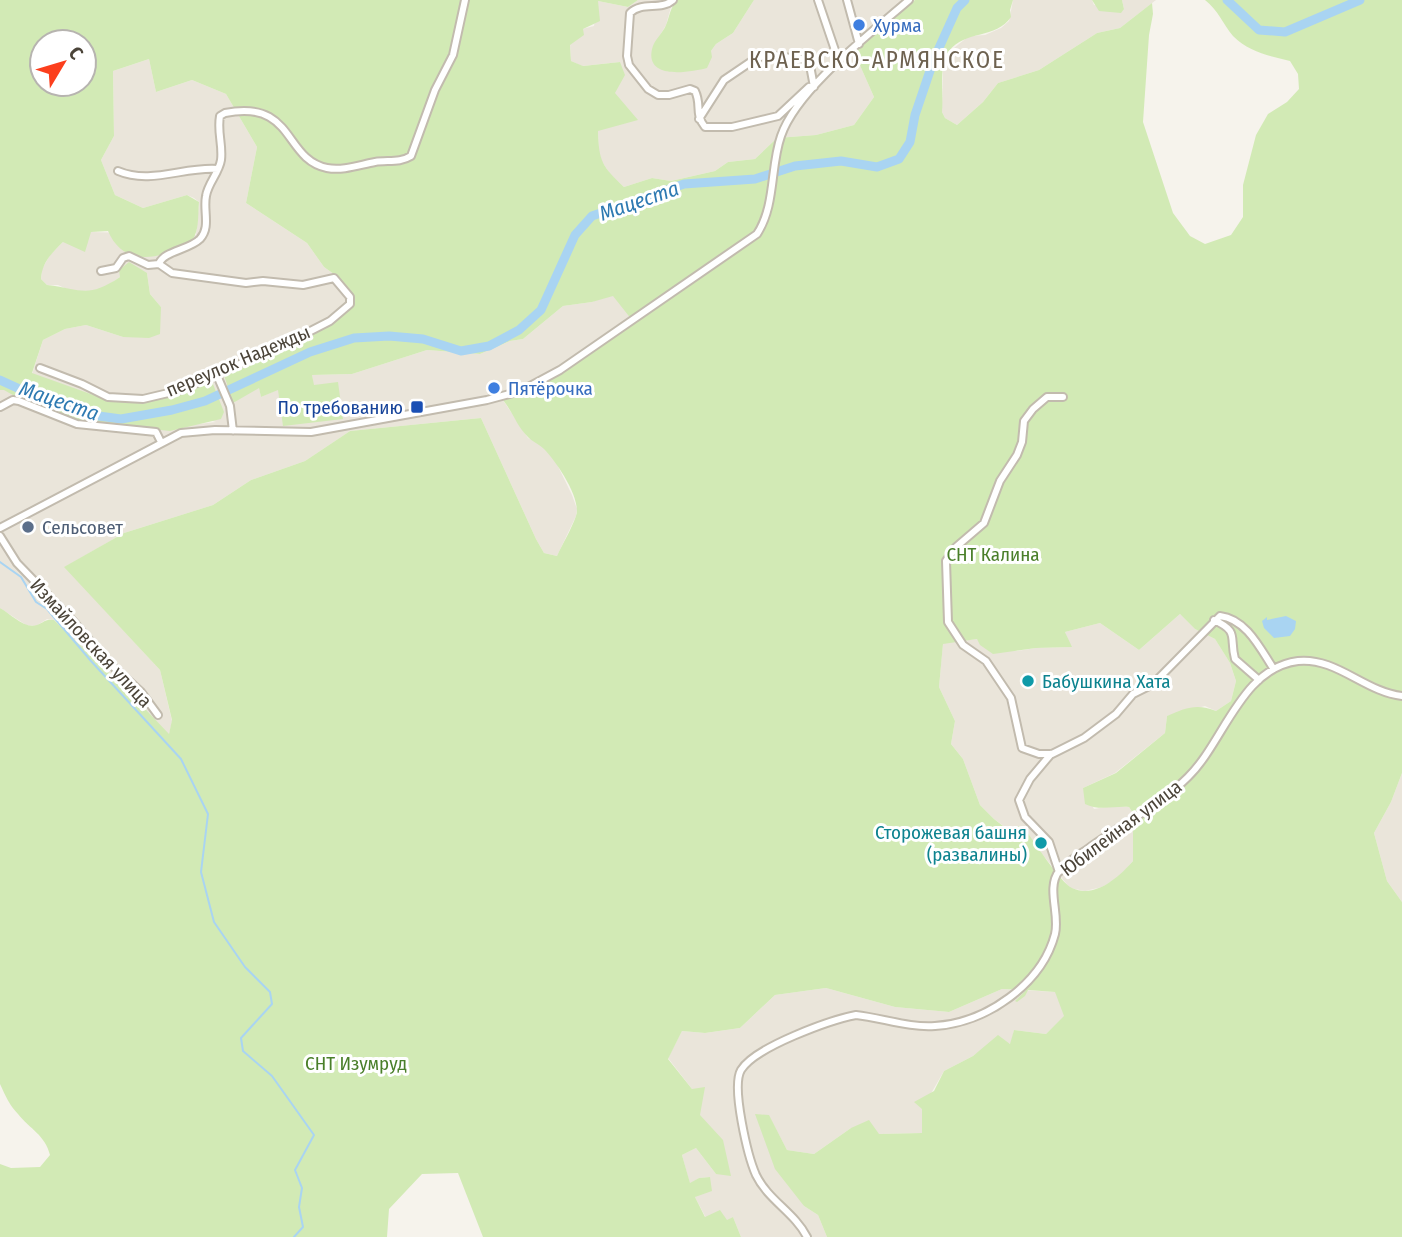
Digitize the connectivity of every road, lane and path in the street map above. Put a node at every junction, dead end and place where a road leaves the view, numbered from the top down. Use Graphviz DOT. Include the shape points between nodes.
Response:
graph roads {
  1 [pos="465,0"];
  2 [pos="673,0"];
  3 [pos="818,0"];
  4 [pos="847,0"];
  5 [pos="909,0"];
  6 [pos="859,44"];
  7 [pos="839,62"];
  8 [pos="814,85"];
  9 [pos="699,119"];
  10 [pos="218,169"];
  11 [pos="118,171"];
  12 [pos="159,264"];
  13 [pos="101,271"];
  14 [pos="40,368"];
  15 [pos="216,373"];
  16 [pos="1063,397"];
  17 [pos="0,407"];
  18 [pos="233,431"];
  19 [pos="161,442"];
  20 [pos="0,528"];
  21 [pos="0,536"];
  22 [pos="1214,620"];
  23 [pos="1273,668"];
  24 [pos="1259,680"];
  25 [pos="1402,696"];
  26 [pos="158,715"];
  27 [pos="1040,754"];
  28 [pos="1052,754"];
  29 [pos="1044,762"];
  30 [pos="1059,872"];
  31 [pos="807,1237"];
  1 -- 10 [label="street" via="453,55 411,156 404,161 330,169 308,158 280,124 264,113 229,112 220,116"];
  2 -- 9 [label="street" via="630,13 627,56 651,92 695,92"];
  3 -- 7 [label="street"];
  4 -- 6 [label="street"];
  5 -- 6 [label="street"];
  6 -- 7 [label="street"];
  7 -- 8 [label="street"];
  8 -- 9 [label="street" via="781,115 767,120 713,128"];
  8 -- 9 [label="street" via="809,60 765,55 724,80"];
  8 -- 18 [label="street" via="782,132 769,203 752,239 560,370 520,391 487,400 311,432"];
  10 -- 11 [label="street" via="201,167 145,177"];
  10 -- 12 [label="street" via="206,195 207,226 201,238 163,257"];
  12 -- 13 [label="street" via="148,265 129,256 116,268"];
  12 -- 15 [label="street, переулок Надежды" via="173,273 246,284 303,285 334,278 350,297 350,304 330,321"];
  14 -- 15 [label="street, переулок Надежды" via="123,400 181,390"];
  15 -- 18 [label="street" via="230,406"];
  16 -- 27 [label="street" via="1047,397 1032,409 1024,421 1017,455 1000,481 984,523 946,561 948,622 963,645 986,661 1011,698 1022,748"];
  17 -- 19 [label="street" via="19,401 77,424 156,432"];
  18 -- 19 [label="street" via="181,433"];
  19 -- 20 [label="street"];
  21 -- 26 [label="street, Измайловская улица" via="17,563"];
  22 -- 23 [label="street" via="1224,616 1241,625"];
  22 -- 24 [label="street" via="1230,629 1235,659"];
  22 -- 28 [label="street" via="1153,684 1133,694 1116,714 1084,738"];
  23 -- 24 [label="street, Юбилейная улица"];
  23 -- 25 [label="street, Юбилейная улица" via="1297,661 1325,663 1378,691"];
  24 -- 30 [label="street, Юбилейная улица" via="1187,778"];
  27 -- 28 [label="street"];
  27 -- 29 [label="street"];
  28 -- 29 [label="street"];
  29 -- 30 [label="street" via="1019,800 1025,817 1048,842"];
  30 -- 31 [label="street, Юбилейная улица" via="1054,886 1052,942 1028,980 991,1010 966,1021 934,1026 856,1015 788,1039 757,1055 742,1069 738,1103 756,1174"];
}
